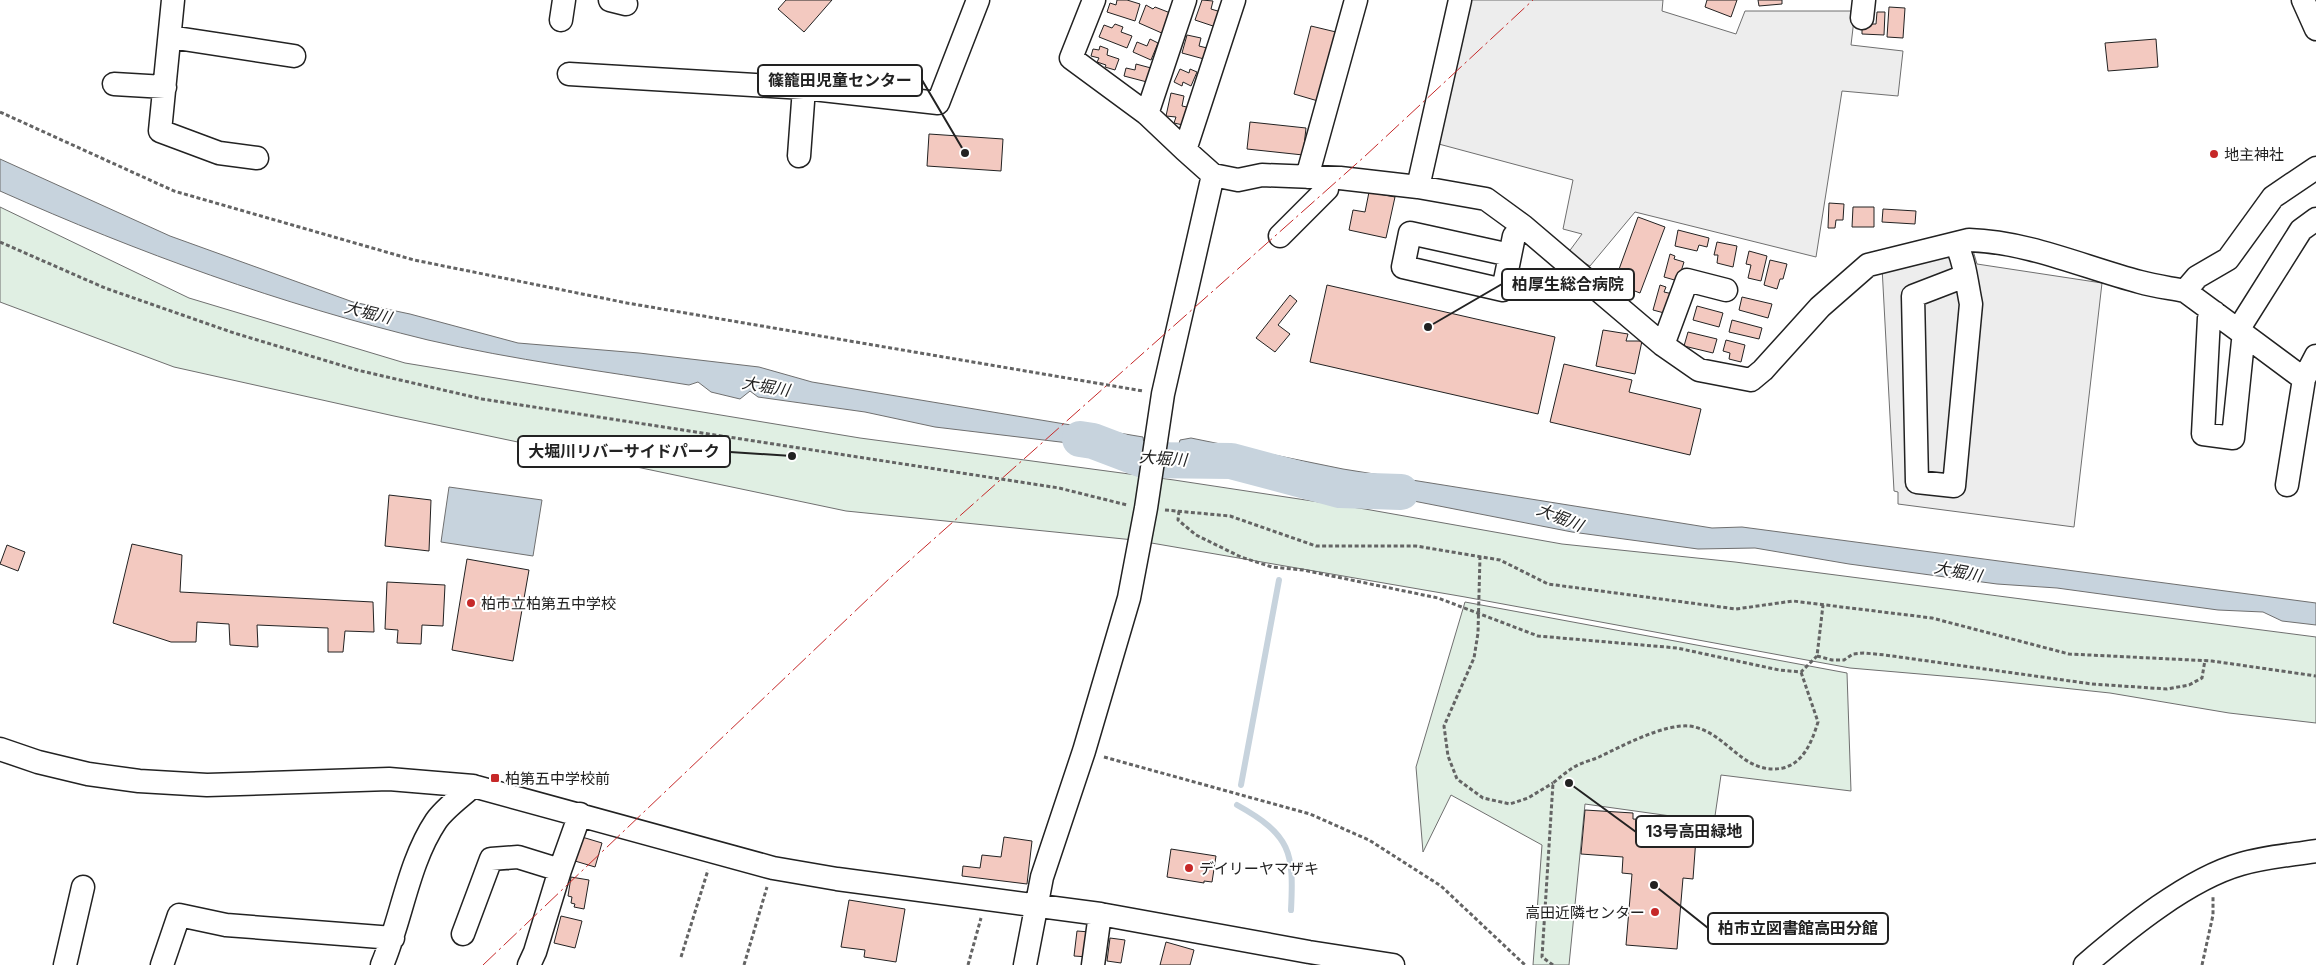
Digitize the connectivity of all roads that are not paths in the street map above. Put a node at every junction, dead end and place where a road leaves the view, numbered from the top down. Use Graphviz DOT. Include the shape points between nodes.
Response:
graph roads {
  1 [pos="173,0"];
  2 [pos="978,0"];
  3 [pos="1094,0"];
  4 [pos="1185,0"];
  5 [pos="1234,0"];
  6 [pos="1356,0"];
  7 [pos="1460,0"];
  8 [pos="2303,0"];
  9 [pos="2316,29"];
  10 [pos="170,37"];
  11 [pos="294,56"];
  12 [pos="569,74"];
  13 [pos="114,84"];
  14 [pos="165,87"];
  15 [pos="804,88"];
  16 [pos="1147,114"];
  17 [pos="1185,150"];
  18 [pos="799,156"];
  19 [pos="257,158"];
  20 [pos="2316,168"];
  21 [pos="1212,175"];
  22 [pos="1317,177"];
  23 [pos="1418,187"];
  24 [pos="2316,219"];
  25 [pos="1522,226"];
  26 [pos="1280,236"];
  27 [pos="1956,244"];
  28 [pos="1510,255"];
  29 [pos="1965,276"];
  30 [pos="1726,290"];
  31 [pos="2185,290"];
  32 [pos="2214,312"];
  33 [pos="2242,333"];
  34 [pos="1663,345"];
  35 [pos="2316,356"];
  36 [pos="2304,378"];
  37 [pos="2288,485"];
  38 [pos="0,749"];
  39 [pos="473,786"];
  40 [pos="580,814"];
  41 [pos="2316,851"];
  42 [pos="560,870"];
  43 [pos="83,887"];
  44 [pos="1036,905"];
  45 [pos="1100,914"];
  46 [pos="463,934"];
  47 [pos="393,938"];
  48 [pos="1308,959"];
  49 [pos="66,965"];
  50 [pos="162,965"];
  51 [pos="382,965"];
  52 [pos="529,965"];
  53 [pos="1025,965"];
  54 [pos="1092,965"];
  55 [pos="1393,965"];
  56 [pos="2085,965"];
  1 -- 10 [label="street"];
  2 -- 15 [label="street" via="938,103"];
  3 -- 16 [label="street" via="1071,58"];
  4 -- 16 [label="street"];
  5 -- 17 [label="street"];
  6 -- 22 [label="street"];
  7 -- 23 [label="street"];
  8 -- 9 [label="street"];
  10 -- 11 [label="street"];
  10 -- 14 [label="street"];
  12 -- 15 [label="street"];
  13 -- 14 [label="street"];
  14 -- 19 [label="street" via="160,131 219,153"];
  15 -- 18 [label="street"];
  16 -- 17 [label="street"];
  17 -- 21 [label="street"];
  20 -- 31 [label="street" via="2273,197 2228,259 2197,277"];
  21 -- 22 [label="street" via="1238,180 1262,175"];
  21 -- 44 [label="street" via="1163,394 1129,598"];
  22 -- 23 [label="street"];
  22 -- 26 [label="street" via="1327,189"];
  23 -- 25 [label="street" via="1486,199"];
  24 -- 33 [label="street" via="2301,230"];
  25 -- 28 [label="street" via="1514,236"];
  25 -- 34 [label="street"];
  27 -- 29 [label="street"];
  27 -- 31 [label="street" via="1970,240 1986,241 2058,256 2140,282"];
  27 -- 34 [label="street" via="1868,265 1820,307 1751,380 1699,370"];
  29 -- 29 [label="street" via="1971,304 1954,486 1916,482 1913,296"];
  30 -- 34 [label="street" via="1687,280"];
  31 -- 32 [label="street"];
  32 -- 33 [label="street"];
  32 -- 33 [label="street" via="2209,318 2203,434 2233,438"];
  33 -- 36 [label="street"];
  35 -- 36 [label="street"];
  36 -- 37 [label="street"];
  38 -- 39 [label="street" via="88,774 138,781 207,786 389,779"];
  39 -- 40 [label="street"];
  39 -- 47 [label="street" via="437,820 418,854"];
  40 -- 42 [label="street"];
  40 -- 44 [label="street" via="773,868"];
  41 -- 56 [label="street" via="2240,864 2208,878 2165,903"];
  42 -- 46 [label="street" via="518,857 491,858"];
  42 -- 52 [label="street"];
  43 -- 49 [label="street"];
  44 -- 45 [label="street"];
  44 -- 53 [label="street"];
  45 -- 48 [label="street"];
  45 -- 54 [label="street"];
  47 -- 50 [label="street" via="226,925 179,915"];
  47 -- 51 [label="street"];
  48 -- 55 [label="street"];
}
